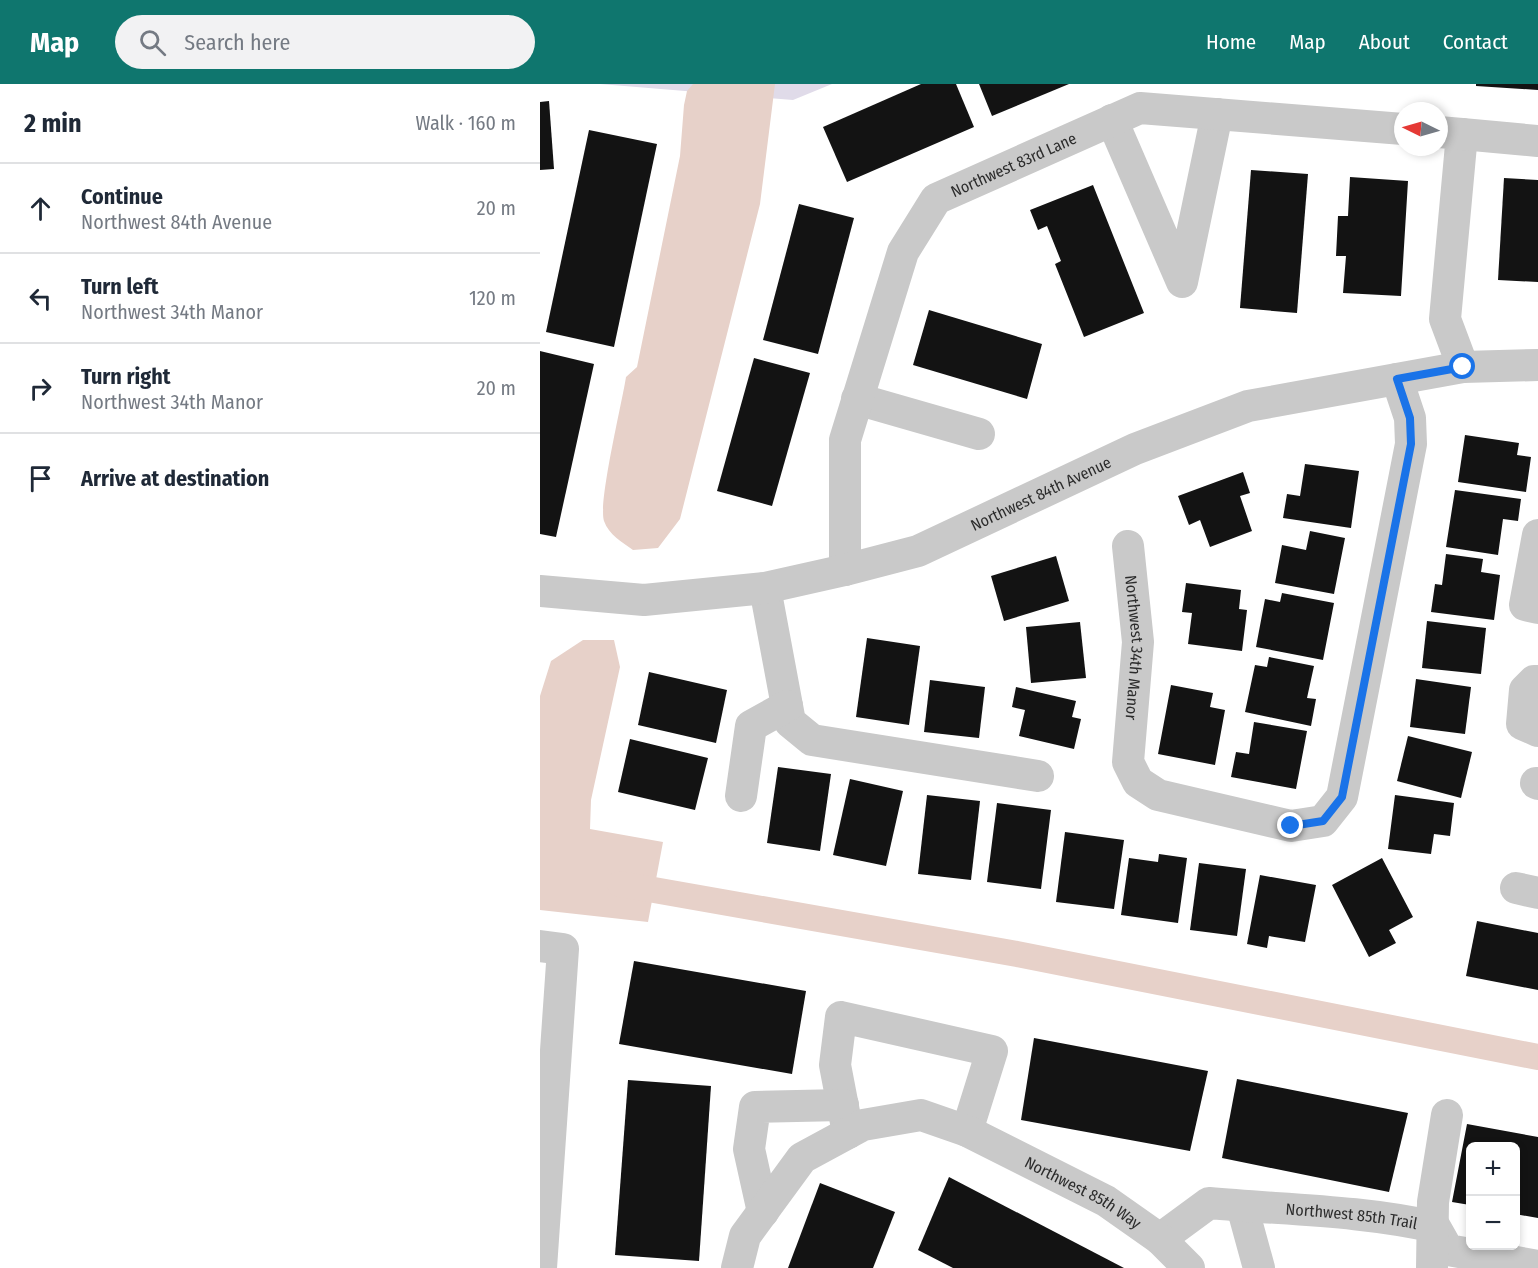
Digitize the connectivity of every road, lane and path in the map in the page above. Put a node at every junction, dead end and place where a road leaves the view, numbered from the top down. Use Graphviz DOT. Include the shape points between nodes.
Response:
graph roads {
  1 [pos="1217,114"];
  2 [pos="1112,120"];
  3 [pos="1394,128"];
  4 [pos="1450,133"];
  5 [pos="1538,141"];
  6 [pos="1538,365"];
  7 [pos="1463,367"];
  8 [pos="1397,379"];
  9 [pos="857,399"];
  10 [pos="979,434"];
  11 [pos="1538,535"];
  12 [pos="1128,546"];
  13 [pos="845,570"];
  14 [pos="765,588"];
  15 [pos="540,591"];
  16 [pos="1538,608"];
  17 [pos="1538,681"];
  18 [pos="787,706"];
  19 [pos="1538,731"];
  20 [pos="1038,776"];
  21 [pos="741,796"];
  22 [pos="540,946"];
  23 [pos="1447,1115"];
  24 [pos="846,1119"];
  25 [pos="967,1131"];
  26 [pos="543,1199"];
  27 [pos="1242,1206"];
  28 [pos="763,1212"];
  29 [pos="1435,1227"];
  30 [pos="1160,1239"];
  31 [pos="1538,1266"];
  32 [pos="541,1268"];
  33 [pos="737,1268"];
  34 [pos="1189,1268"];
  35 [pos="1259,1268"];
  36 [pos="1432,1268"];
  1 -- 2 [label="street, Northwest 83rd Lane" via="1140,108"];
  1 -- 2 [label="street" via="1182,282"];
  1 -- 3 [label="street, Northwest 83rd Lane"];
  2 -- 9 [label="street, Northwest 83rd Lane" via="936,199 903,252"];
  4 -- 5 [label="street"];
  4 -- 7 [label="street" via="1445,319"];
  6 -- 7 [label="street, Northwest 84th Avenue"];
  7 -- 8 [label="street, Northwest 84th Avenue"];
  8 -- 12 [label="street, Northwest 34th Manor" via="1410,418 1411,444 1342,797 1323,821 1291,826 1158,795 1138,782 1128,762 1138,642"];
  8 -- 13 [label="street, Northwest 84th Avenue" via="1248,406 1135,449 918,551"];
  9 -- 10 [label="street"];
  9 -- 13 [label="street, Northwest 83rd Lane" via="844,440"];
  11 -- 16 [label="street" via="1525,605"];
  13 -- 14 [label="street, Northwest 84th Avenue"];
  14 -- 15 [label="street, Northwest 84th Avenue" via="644,600"];
  14 -- 18 [label="street"];
  17 -- 19 [label="street" via="1525,690 1522,724"];
  18 -- 20 [label="street" via="790,722 812,740"];
  18 -- 21 [label="street" via="751,726"];
  22 -- 26 [label="street" via="563,949"];
  23 -- 29 [label="street" via="1433,1202"];
  24 -- 25 [label="street, Northwest 85th Way" via="862,1125 921,1115"];
  24 -- 25 [label="street" via="835,1065 841,1017 992,1051"];
  24 -- 28 [label="street" via="801,1158"];
  24 -- 28 [label="street" via="755,1107 749,1149"];
  25 -- 30 [label="street, Northwest 85th Way" via="1106,1201"];
  26 -- 32 [label="street"];
  27 -- 29 [label="street, Northwest 85th Trail" via="1386,1216"];
  27 -- 30 [label="street, Northwest 85th Trail" via="1209,1203"];
  27 -- 35 [label="street"];
  28 -- 33 [label="street" via="745,1236"];
  29 -- 31 [label="street, Northwest 85th Trail" via="1448,1250"];
  29 -- 36 [label="street"];
  30 -- 34 [label="street, Northwest 85th Way"];
}
